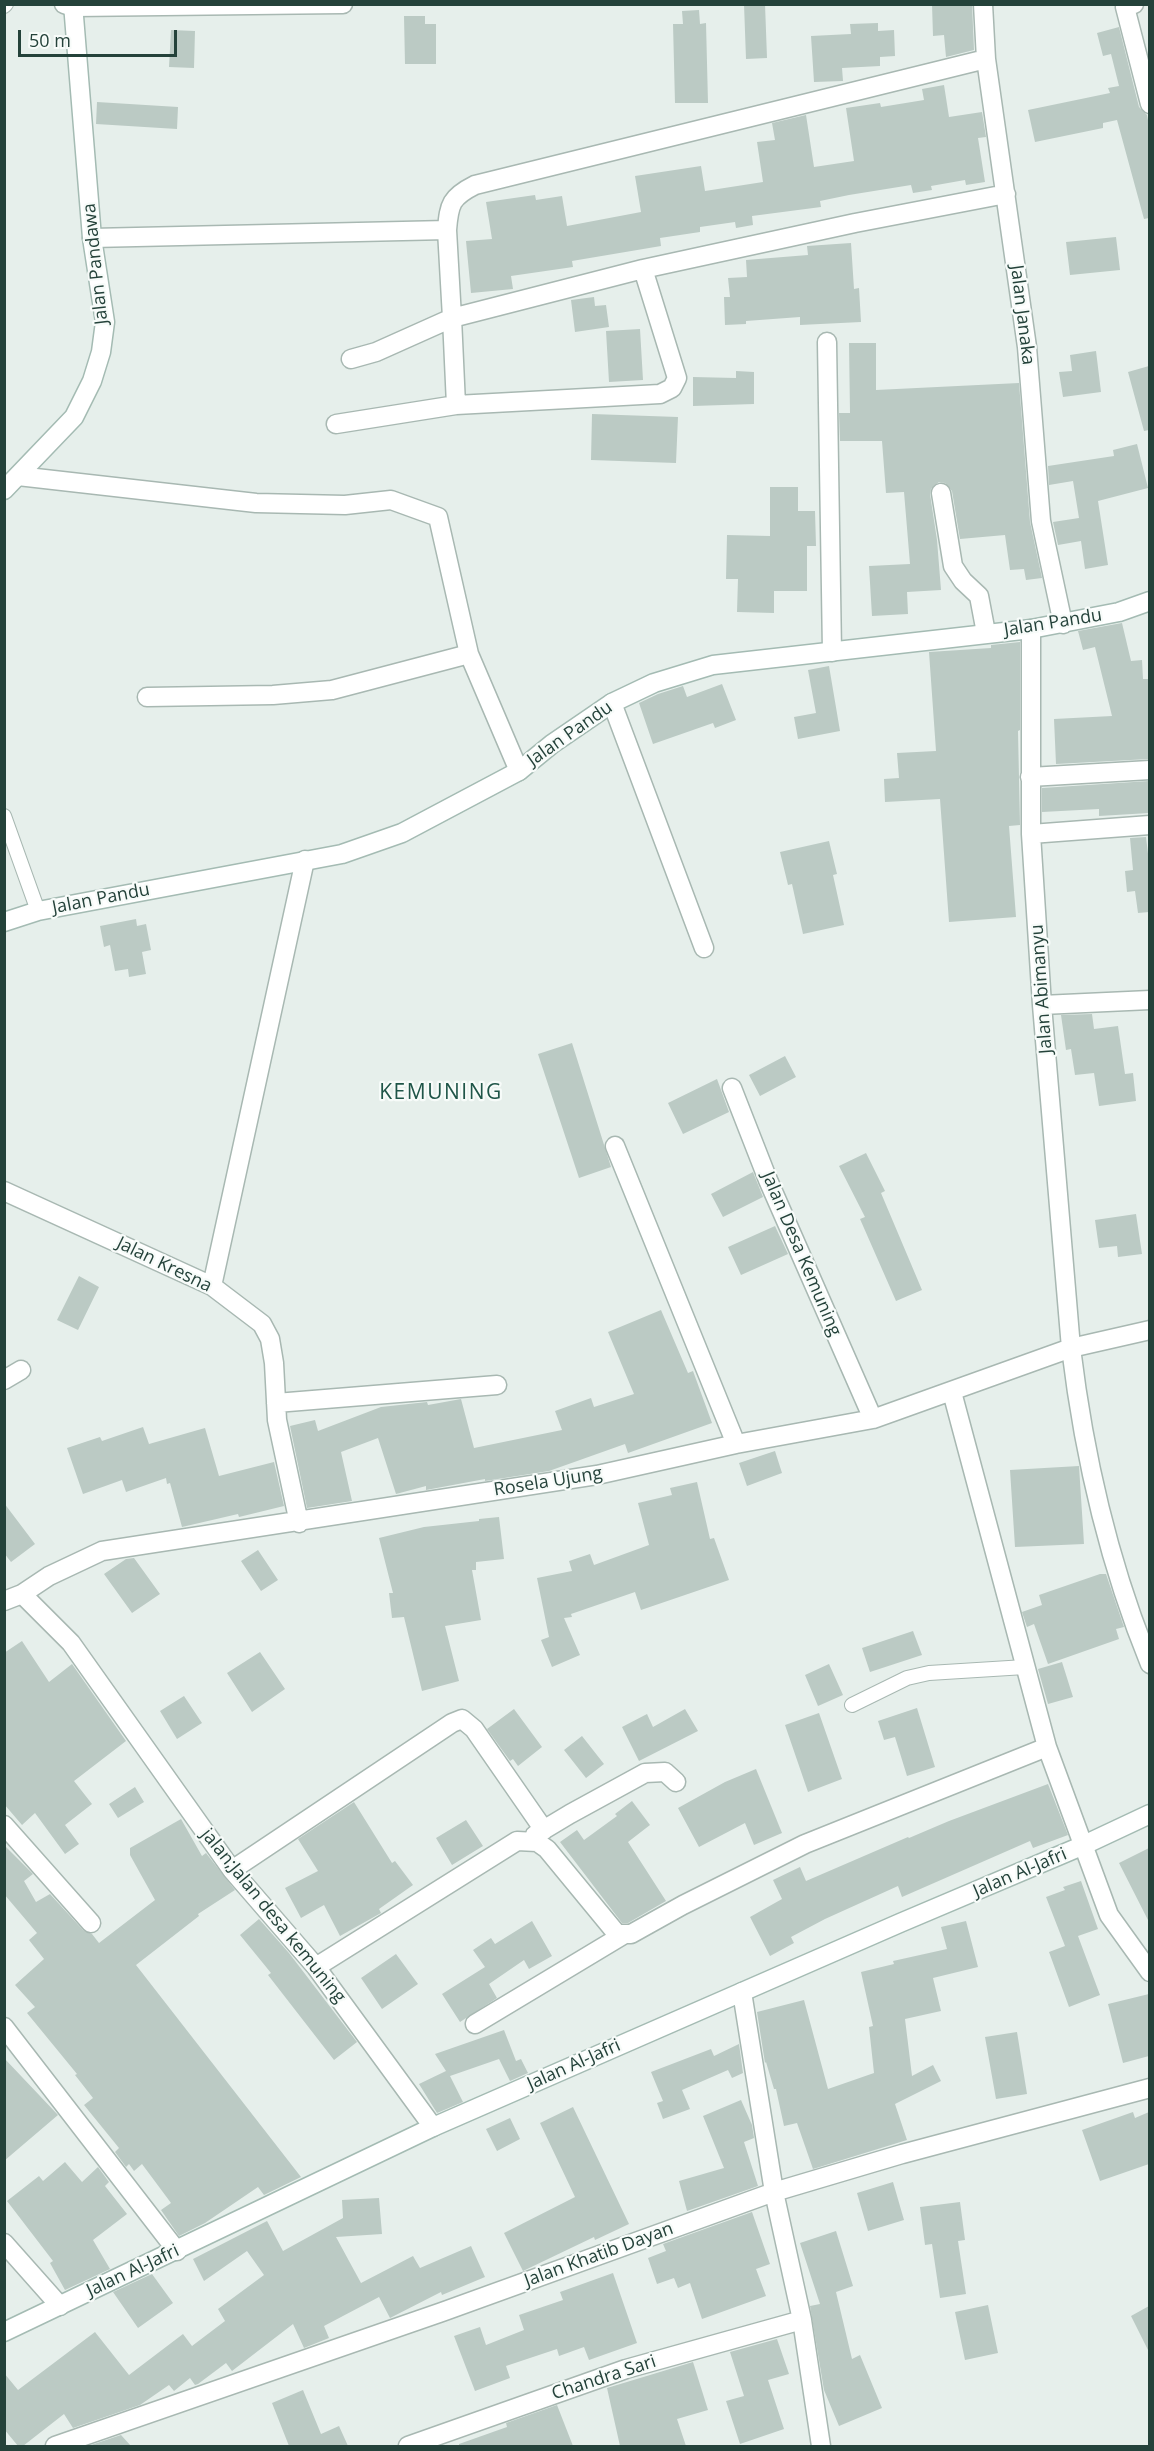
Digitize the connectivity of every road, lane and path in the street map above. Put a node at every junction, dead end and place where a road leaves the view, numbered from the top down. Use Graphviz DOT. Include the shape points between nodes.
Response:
graph roads {
  1 [pos="344,4"];
  2 [pos="983,4"];
  3 [pos="1134,4"];
  4 [pos="70,5"];
  5 [pos="279,5"];
  6 [pos="986,59"];
  7 [pos="1149,104"];
  8 [pos="1006,194"];
  9 [pos="447,231"];
  10 [pos="92,238"];
  11 [pos="643,269"];
  12 [pos="452,318"];
  13 [pos="827,342"];
  14 [pos="351,359"];
  15 [pos="456,405"];
  16 [pos="336,424"];
  17 [pos="18,476"];
  18 [pos="4,490"];
  19 [pos="941,493"];
  20 [pos="1149,601"];
  21 [pos="1063,624"];
  22 [pos="1031,629"];
  23 [pos="986,633"];
  24 [pos="832,652"];
  25 [pos="469,654"];
  26 [pos="147,697"];
  27 [pos="612,703"];
  28 [pos="1149,770"];
  29 [pos="519,771"];
  30 [pos="1030,777"];
  31 [pos="4,816"];
  32 [pos="1149,825"];
  33 [pos="1031,834"];
  34 [pos="305,860"];
  35 [pos="38,911"];
  36 [pos="4,922"];
  37 [pos="704,948"];
  38 [pos="1149,1000"];
  39 [pos="1042,1005"];
  40 [pos="732,1088"];
  41 [pos="615,1146"];
  42 [pos="4,1191"];
  43 [pos="212,1286"];
  44 [pos="1149,1330"];
  45 [pos="1071,1348"];
  46 [pos="21,1370"];
  47 [pos="4,1380"];
  48 [pos="497,1385"];
  49 [pos="952,1392"];
  50 [pos="276,1403"];
  51 [pos="873,1419"];
  52 [pos="736,1444"];
  53 [pos="299,1523"];
  54 [pos="22,1594"];
  55 [pos="4,1601"];
  56 [pos="1149,1664"];
  57 [pos="1025,1667"];
  58 [pos="852,1706"];
  59 [pos="1047,1747"];
  60 [pos="676,1782"];
  61 [pos="1149,1814"];
  62 [pos="4,1825"];
  63 [pos="544,1830"];
  64 [pos="528,1840"];
  65 [pos="1084,1845"];
  66 [pos="232,1870"];
  67 [pos="91,1923"];
  68 [pos="623,1935"];
  69 [pos="316,1967"];
  70 [pos="1149,1972"];
  71 [pos="742,1992"];
  72 [pos="474,2024"];
  73 [pos="4,2027"];
  74 [pos="1149,2088"];
  75 [pos="433,2127"];
  76 [pos="774,2192"];
  77 [pos="4,2243"];
  78 [pos="177,2251"];
  79 [pos="60,2306"];
  80 [pos="802,2320"];
  81 [pos="4,2332"];
  82 [pos="55,2446"];
  83 [pos="408,2446"];
  84 [pos="821,2446"];
  1 -- 5 [label="street"];
  2 -- 6 [label="street, Jalan Janaka"];
  3 -- 7 [label="street" via="1125,7"];
  4 -- 5 [label="street"];
  4 -- 10 [label="street, Jalan Pandawa"];
  6 -- 8 [label="street, Jalan Janaka"];
  6 -- 9 [label="street" via="475,185 453,200"];
  8 -- 11 [label="street"];
  8 -- 21 [label="street, Jalan Janaka" via="1027,347 1041,521"];
  9 -- 10 [label="street"];
  9 -- 12 [label="street"];
  10 -- 17 [label="street, Jalan Pandawa" via="105,322 93,381 74,417"];
  11 -- 12 [label="street"];
  11 -- 15 [label="street" via="677,378 672,388 660,394"];
  12 -- 14 [label="street"];
  12 -- 15 [label="street"];
  13 -- 24 [label="street"];
  15 -- 16 [label="street"];
  17 -- 18 [label="street, Jalan Pandawa"];
  17 -- 25 [label="street" via="256,503 345,505 391,500 416,508 438,518"];
  19 -- 23 [label="street" via="953,566 979,596"];
  20 -- 21 [label="street, Jalan Pandu"];
  21 -- 22 [label="street, Jalan Pandu"];
  22 -- 23 [label="street, Jalan Pandu"];
  22 -- 30 [label="street, Jalan Abimanyu"];
  23 -- 24 [label="street, Jalan Pandu"];
  24 -- 27 [label="street, Jalan Pandu" via="713,665 654,683"];
  25 -- 26 [label="street" via="332,690"];
  25 -- 29 [label="street"];
  27 -- 29 [label="street, Jalan Pandu"];
  27 -- 37 [label="street"];
  28 -- 30 [label="street"];
  29 -- 34 [label="street, Jalan Pandu" via="402,833 342,854"];
  30 -- 33 [label="street, Jalan Abimanyu"];
  31 -- 35 [label="lane"];
  32 -- 33 [label="street"];
  33 -- 39 [label="street, Jalan Abimanyu"];
  34 -- 35 [label="street, Jalan Pandu"];
  34 -- 43 [label="street"];
  35 -- 36 [label="street, Jalan Pandu"];
  38 -- 39 [label="street"];
  39 -- 45 [label="street, Jalan Abimanyu"];
  40 -- 51 [label="street, Jalan Desa Kemuning"];
  41 -- 52 [label="street"];
  42 -- 43 [label="street, Jalan Kresna"];
  43 -- 50 [label="street, Jalan Kresna" via="262,1324 272,1347"];
  44 -- 45 [label="street, Rosela Ujung"];
  45 -- 49 [label="street, Rosela Ujung"];
  45 -- 56 [label="street, Jalan Abimanyu" via="1097,1500"];
  46 -- 47 [label="street"];
  48 -- 50 [label="street"];
  49 -- 51 [label="street, Rosela Ujung"];
  49 -- 57 [label="street"];
  50 -- 53 [label="street, Jalan Kresna"];
  51 -- 52 [label="street, Rosela Ujung"];
  52 -- 53 [label="street, Rosela Ujung" via="597,1475"];
  53 -- 54 [label="street, Rosela Ujung" via="102,1551 49,1576"];
  54 -- 55 [label="street, Rosela Ujung"];
  54 -- 66 [label="street, jalan;Jalan desa kemuning" via="71,1643"];
  57 -- 58 [label="lane" via="929,1673 907,1678"];
  57 -- 59 [label="street"];
  59 -- 65 [label="street"];
  59 -- 68 [label="street" via="805,1844"];
  60 -- 63 [label="street" via="665,1772 645,1773"];
  61 -- 65 [label="street, Jalan Al-Jafri"];
  62 -- 67 [label="street"];
  63 -- 64 [label="street"];
  63 -- 66 [label="street" via="474,1729 462,1719"];
  64 -- 68 [label="street" via="547,1849 617,1934"];
  64 -- 69 [label="street" via="506,1847"];
  65 -- 70 [label="street" via="1109,1915"];
  65 -- 71 [label="street, Jalan Al-Jafri"];
  66 -- 69 [label="street, jalan;Jalan desa kemuning"];
  68 -- 72 [label="street"];
  69 -- 75 [label="street, jalan;Jalan desa kemuning"];
  71 -- 75 [label="street, Jalan Al-Jafri"];
  71 -- 76 [label="street"];
  73 -- 78 [label="street"];
  74 -- 76 [label="street, Jalan Khatib Dayan"];
  75 -- 78 [label="street, Jalan Al-Jafri"];
  76 -- 80 [label="street"];
  76 -- 82 [label="street, Jalan Khatib Dayan"];
  77 -- 79 [label="street"];
  78 -- 79 [label="street, Jalan Al-Jafri"];
  79 -- 81 [label="street, Jalan Al-Jafri"];
  80 -- 83 [label="street, Chandra Sari" via="626,2369"];
  80 -- 84 [label="street"];
}
